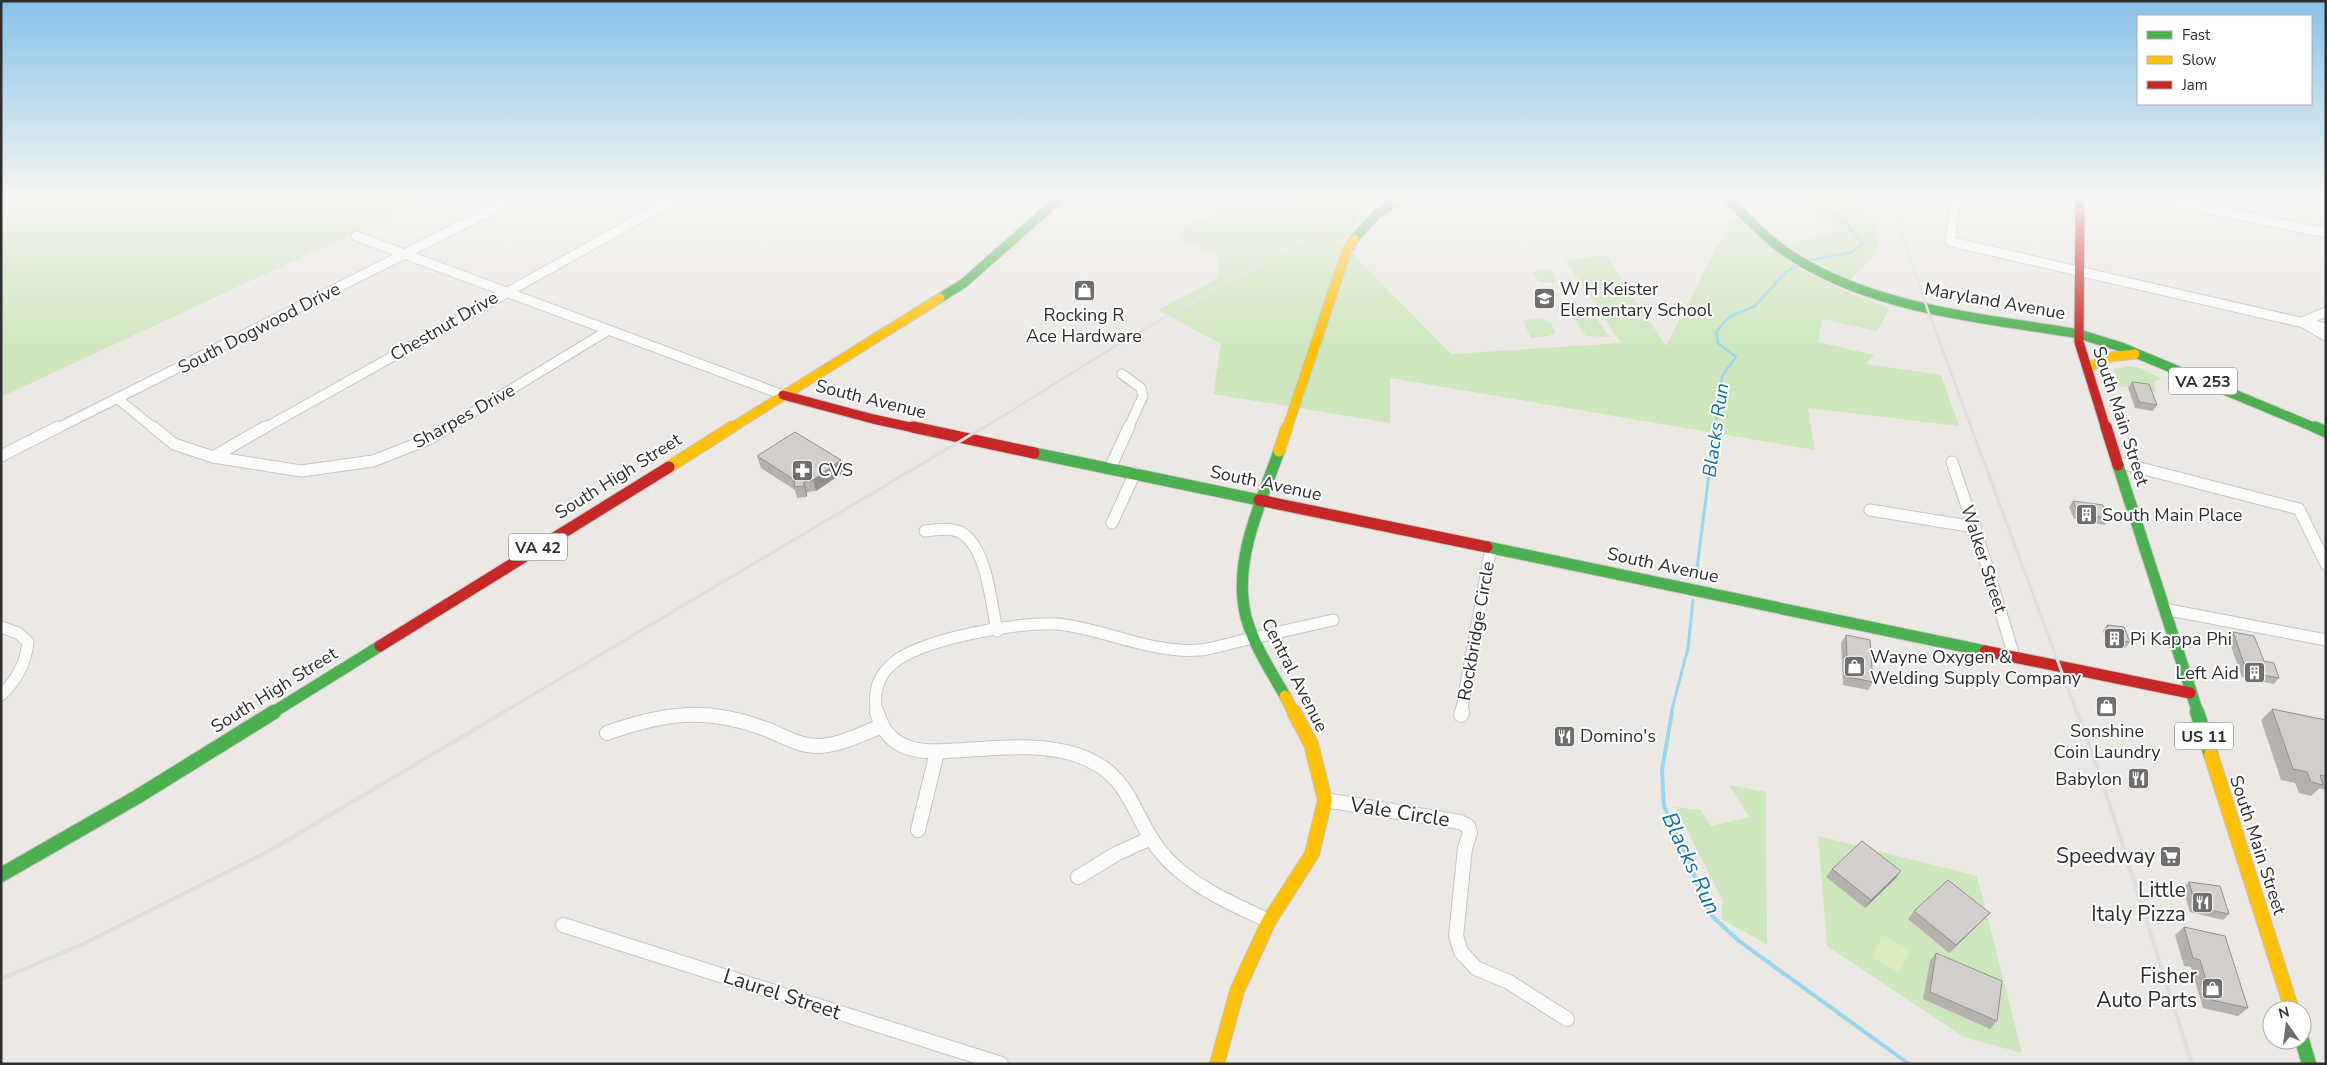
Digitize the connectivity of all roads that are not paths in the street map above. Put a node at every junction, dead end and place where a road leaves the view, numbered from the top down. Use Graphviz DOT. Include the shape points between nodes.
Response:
graph roads {
  1 [pos="387,248"];
  2 [pos="417,248"];
  3 [pos="586,248"];
  4 [pos="1004,248"];
  5 [pos="1349,248"];
  6 [pos="1781,248"];
  7 [pos="1974,248"];
  8 [pos="2079,248"];
  9 [pos="404,254"];
  10 [pos="2079,272"];
  11 [pos="505,292"];
  12 [pos="2326,312"];
  13 [pos="2302,322"];
  14 [pos="2326,328"];
  15 [pos="607,331"];
  16 [pos="2079,334"];
  17 [pos="2326,336"];
  18 [pos="2139,354"];
  19 [pos="2087,368"];
  20 [pos="1122,374"];
  21 [pos="783,395"];
  22 [pos="118,399"];
  23 [pos="2326,432"];
  24 [pos="1,456"];
  25 [pos="213,457"];
  26 [pos="1952,462"];
  27 [pos="2117,462"];
  28 [pos="1110,468"];
  29 [pos="1135,474"];
  30 [pos="1264,500"];
  31 [pos="1870,510"];
  32 [pos="1112,523"];
  33 [pos="1974,527"];
  34 [pos="925,531"];
  35 [pos="1491,548"];
  36 [pos="2326,564"];
  37 [pos="2164,609"];
  38 [pos="1333,620"];
  39 [pos="1,627"];
  40 [pos="997,631"];
  41 [pos="1254,638"];
  42 [pos="2326,640"];
  43 [pos="2014,656"];
  44 [pos="2190,693"];
  45 [pos="1,695"];
  46 [pos="1461,715"];
  47 [pos="882,726"];
  48 [pos="608,733"];
  49 [pos="937,752"];
  50 [pos="1325,800"];
  51 [pos="918,830"];
  52 [pos="1151,838"];
  53 [pos="1,875"];
  54 [pos="1078,877"];
  55 [pos="1269,922"];
  56 [pos="563,925"];
  57 [pos="2289,1000"];
  58 [pos="1567,1019"];
  59 [pos="2305,1050"];
  60 [pos="1001,1064"];
  61 [pos="1216,1064"];
  62 [pos="2309,1064"];
  1 -- 9 [label="street, South Avenue"];
  2 -- 9 [label="street, South Dogwood Drive"];
  3 -- 11 [label="street, Chestnut Drive"];
  4 -- 21 [label="main road, South High Street / VA 42" via="964,283"];
  5 -- 30 [label="main road, Central Avenue"];
  6 -- 16 [label="main road, Maryland Avenue" via="1811,268 1850,286 1912,305"];
  7 -- 10 [label="street"];
  8 -- 10 [label="main road, South Main Street / US 11"];
  9 -- 11 [label="street, South Avenue"];
  9 -- 22 [label="street, South Dogwood Drive"];
  10 -- 13 [label="street"];
  10 -- 16 [label="main road, South Main Street / US 11"];
  11 -- 15 [label="street, South Avenue"];
  11 -- 25 [label="street, Chestnut Drive"];
  12 -- 13 [label="street"];
  13 -- 14 [label="street"];
  13 -- 17 [label="street"];
  15 -- 21 [label="street, South Avenue"];
  15 -- 25 [label="street, Sharpes Drive" via="430,439 373,461 301,471"];
  16 -- 18 [label="main road, VA 253"];
  16 -- 19 [label="main road, South Main Street / US 11"];
  18 -- 19 [label="main road" via="2108,357"];
  18 -- 23 [label="main road, VA 253"];
  19 -- 27 [label="main road, South Main Street / US 11"];
  20 -- 28 [label="street" via="1137,384 1143,394"];
  21 -- 28 [label="main road, South Avenue" via="881,420"];
  21 -- 53 [label="main road, South High Street / VA 42" via="137,797"];
  22 -- 24 [label="street, South Dogwood Drive"];
  22 -- 25 [label="street, Sharpes Drive" via="174,444"];
  26 -- 33 [label="street, Walker Street"];
  27 -- 36 [label="street" via="2299,509"];
  27 -- 37 [label="main road, South Main Street / US 11"];
  28 -- 29 [label="main road, South Avenue"];
  29 -- 30 [label="main road, South Avenue"];
  29 -- 32 [label="street"];
  30 -- 35 [label="main road, South Avenue"];
  30 -- 41 [label="main road, Central Avenue" via="1248,544 1244,569 1244,606"];
  31 -- 33 [label="street"];
  33 -- 43 [label="street, Walker Street"];
  34 -- 40 [label="street" via="956,531 974,544 982,564"];
  35 -- 43 [label="main road, South Avenue"];
  35 -- 46 [label="street, Rockbridge Circle"];
  37 -- 42 [label="street"];
  37 -- 44 [label="main road, South Main Street / US 11"];
  38 -- 41 [label="street"];
  39 -- 45 [label="street" via="18,633 28,642 28,655 22,669"];
  40 -- 41 [label="street" via="1028,624 1060,624 1179,651 1200,650"];
  40 -- 47 [label="street" via="926,646 890,666 879,680 875,692 876,713"];
  41 -- 50 [label="main road, Central Avenue" via="1311,744"];
  43 -- 44 [label="main road, South Avenue"];
  44 -- 57 [label="main road, South Main Street / US 11"];
  47 -- 48 [label="street" via="822,746 809,746 730,718 692,712 660,716"];
  47 -- 49 [label="street" via="902,745"];
  49 -- 51 [label="street"];
  49 -- 52 [label="street" via="1029,746 1077,755 1104,768 1120,781"];
  50 -- 55 [label="main road, Central Avenue" via="1312,854"];
  50 -- 58 [label="street, Vale Circle" via="1460,822 1468,826 1470,831 1465,848 1456,936 1461,952 1476,968 1509,982"];
  52 -- 54 [label="street"];
  52 -- 55 [label="street" via="1166,859 1194,882"];
  55 -- 61 [label="main road, Central Avenue" via="1237,991"];
  56 -- 60 [label="street, Laurel Street"];
  59 -- 62 [label="main road"];
}
